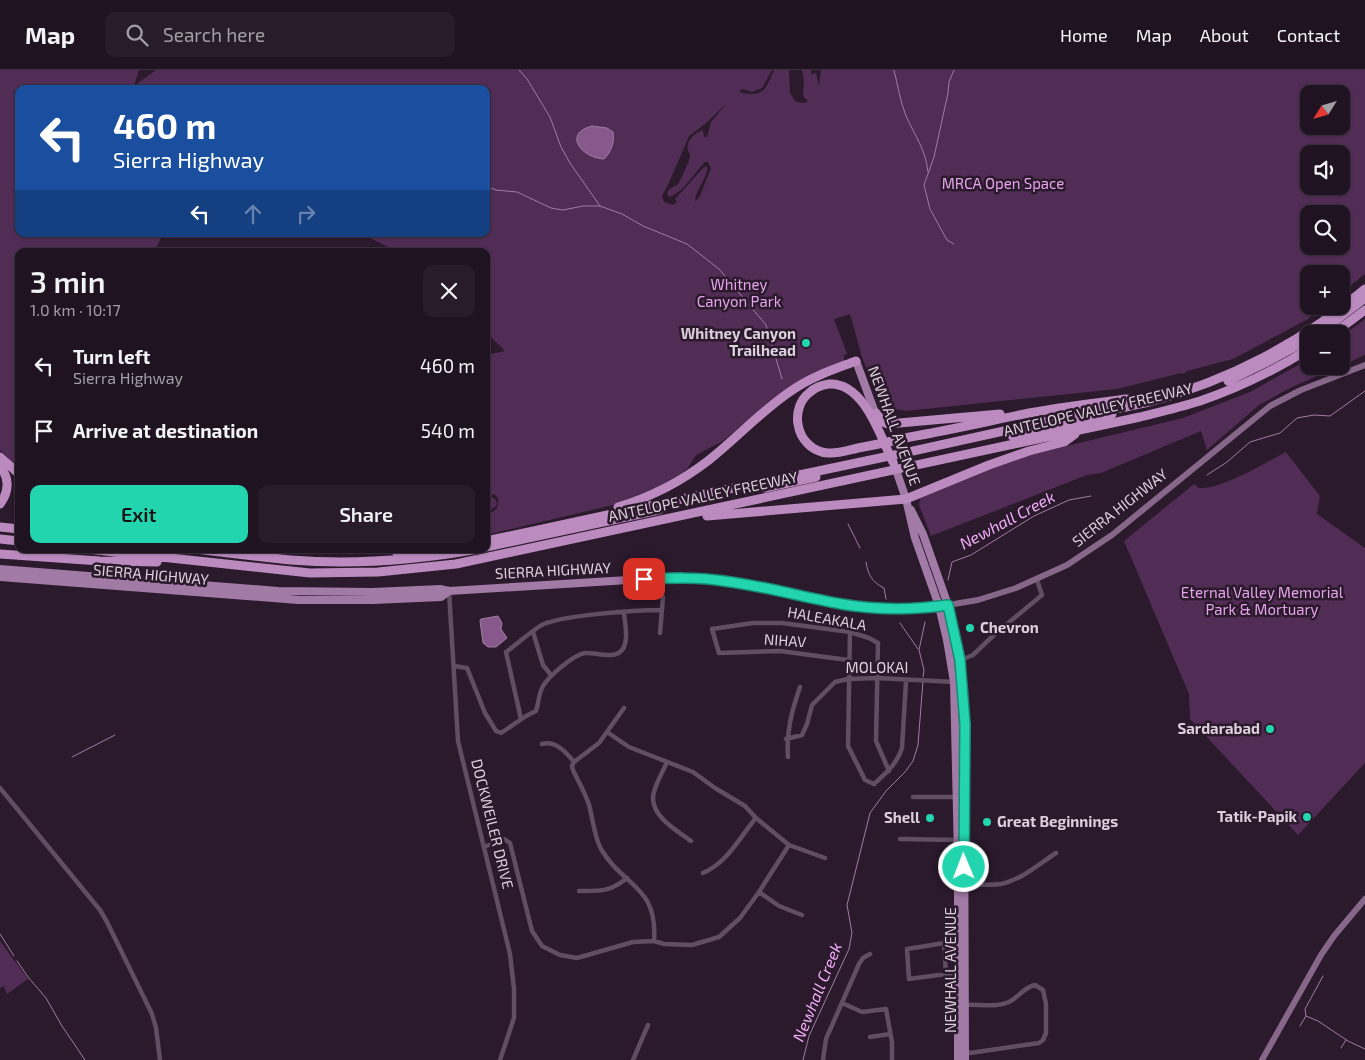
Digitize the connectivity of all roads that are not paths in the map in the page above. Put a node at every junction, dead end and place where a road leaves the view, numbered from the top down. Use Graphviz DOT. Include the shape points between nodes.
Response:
graph roads {
  1 [pos="1365,289"];
  2 [pos="1365,298"];
  3 [pos="1365,303"];
  4 [pos="1365,310"];
  5 [pos="1330,325"];
  6 [pos="1336,325"];
  7 [pos="1345,325"];
  8 [pos="1300,344"];
  9 [pos="1300,349"];
  10 [pos="1300,355"];
  11 [pos="856,362"];
  12 [pos="1365,365"];
  13 [pos="1146,402"];
  14 [pos="876,413"];
  15 [pos="1030,413"];
  16 [pos="1080,431"];
  17 [pos="0,457"];
  18 [pos="906,461"];
  19 [pos="893,462"];
  20 [pos="880,466"];
  21 [pos="0,467"];
  22 [pos="15,470"];
  23 [pos="906,499"];
  24 [pos="0,504"];
  25 [pos="593,518"];
  26 [pos="669,519"];
  27 [pos="0,522"];
  28 [pos="15,524"];
  29 [pos="0,527"];
  30 [pos="15,529"];
  31 [pos="0,534"];
  32 [pos="15,536"];
  33 [pos="0,538"];
  34 [pos="15,540"];
  35 [pos="490,540"];
  36 [pos="490,546"];
  37 [pos="490,552"];
  38 [pos="490,552"];
  39 [pos="122,553"];
  40 [pos="170,553"];
  41 [pos="231,553"];
  42 [pos="279,553"];
  43 [pos="429,553"];
  44 [pos="468,553"];
  45 [pos="486,553"];
  46 [pos="487,553"];
  47 [pos="0,554"];
  48 [pos="174,559"];
  49 [pos="454,559"];
  50 [pos="410,561"];
  51 [pos="0,569"];
  52 [pos="0,577"];
  53 [pos="1037,580"];
  54 [pos="449,591"];
  55 [pos="663,598"];
  56 [pos="948,605"];
  57 [pos="939,606"];
  58 [pos="661,610"];
  59 [pos="624,613"];
  60 [pos="533,632"];
  61 [pos="850,632"];
  62 [pos="660,633"];
  63 [pos="947,640"];
  64 [pos="719,653"];
  65 [pos="848,660"];
  66 [pos="960,660"];
  67 [pos="952,664"];
  68 [pos="454,666"];
  69 [pos="551,676"];
  70 [pos="877,678"];
  71 [pos="848,679"];
  72 [pos="906,681"];
  73 [pos="954,682"];
  74 [pos="800,687"];
  75 [pos="624,708"];
  76 [pos="521,720"];
  77 [pos="965,724"];
  78 [pos="608,732"];
  79 [pos="786,739"];
  80 [pos="542,744"];
  81 [pos="788,757"];
  82 [pos="574,762"];
  83 [pos="668,762"];
  84 [pos="889,771"];
  85 [pos="0,788"];
  86 [pos="957,797"];
  87 [pos="913,798"];
  88 [pos="756,818"];
  89 [pos="961,829"];
  90 [pos="900,839"];
  91 [pos="957,840"];
  92 [pos="691,841"];
  93 [pos="789,845"];
  94 [pos="484,847"];
  95 [pos="1056,853"];
  96 [pos="958,856"];
  97 [pos="825,858"];
  98 [pos="703,873"];
  99 [pos="627,878"];
  100 [pos="965,884"];
  101 [pos="579,891"];
  102 [pos="759,892"];
  103 [pos="1365,899"];
  104 [pos="802,915"];
  105 [pos="961,939"];
  106 [pos="654,941"];
  107 [pos="944,943"];
  108 [pos="870,954"];
  109 [pos="946,974"];
  110 [pos="958,976"];
  111 [pos="842,1003"];
  112 [pos="965,1005"];
  113 [pos="648,1025"];
  114 [pos="890,1034"];
  115 [pos="870,1037"];
  116 [pos="958,1046"];
  117 [pos="965,1056"];
  118 [pos="160,1060"];
  119 [pos="500,1060"];
  120 [pos="634,1060"];
  121 [pos="823,1060"];
  122 [pos="892,1060"];
  123 [pos="958,1060"];
  124 [pos="1262,1060"];
  1 -- 13 [label="highway, ANTELOPE VALLEY FREEWAY" via="1325,321 1267,355 1225,376"];
  2 -- 5 [label="highway"];
  3 -- 6 [label="highway"];
  4 -- 7 [label="highway"];
  8 -- 18 [label="highway" via="1240,376 1182,397"];
  9 -- 18 [label="highway" via="1252,375 1184,400 1133,414"];
  10 -- 16 [label="highway, ANTELOPE VALLEY FREEWAY" via="1254,379 1200,401"];
  11 -- 14 [label="main road, NEWHALL AVENUE"];
  11 -- 25 [label="highway" via="822,374 792,390 710,459 677,482"];
  12 -- 53 [label="main road, SIERRA HIGHWAY" via="1270,406 1112,535 1079,558"];
  13 -- 15 [label="highway" via="1126,399"];
  13 -- 18 [label="highway, ANTELOPE VALLEY FREEWAY" via="1076,415"];
  14 -- 15 [label="highway" via="888,424"];
  14 -- 19 [label="main road, NEWHALL AVENUE"];
  15 -- 19 [label="highway" via="898,440 873,445 834,453 827,453 803,438 798,426 802,402 809,393 825,385 849,389 866,408"];
  16 -- 18 [label="highway, ANTELOPE VALLEY FREEWAY"];
  16 -- 23 [label="highway" via="1064,442 990,465"];
  17 -- 22 [label="highway"];
  18 -- 20 [label="highway, ANTELOPE VALLEY FREEWAY"];
  18 -- 20 [label="highway, ANTELOPE VALLEY FREEWAY"];
  19 -- 23 [label="main road, NEWHALL AVENUE"];
  20 -- 25 [label="highway, ANTELOPE VALLEY FREEWAY" via="784,478"];
  20 -- 26 [label="highway, ANTELOPE VALLEY FREEWAY"];
  20 -- 36 [label="highway"];
  20 -- 37 [label="highway"];
  21 -- 24 [label="highway" via="8,480 5,497"];
  23 -- 26 [label="highway"];
  23 -- 56 [label="main road, NEWHALL AVENUE"];
  23 -- 57 [label="main road, NEWHALL AVENUE" via="915,538"];
  25 -- 35 [label="highway, ANTELOPE VALLEY FREEWAY"];
  26 -- 38 [label="highway, ANTELOPE VALLEY FREEWAY"];
  27 -- 28 [label="highway"];
  29 -- 30 [label="highway"];
  31 -- 32 [label="highway"];
  33 -- 34 [label="highway"];
  39 -- 48 [label="highway, ANTELOPE VALLEY FREEWAY"];
  40 -- 50 [label="highway" via="310,568 382,568"];
  41 -- 50 [label="highway" via="292,560"];
  42 -- 50 [label="highway, ANTELOPE VALLEY FREEWAY" via="377,555"];
  43 -- 50 [label="highway, ANTELOPE VALLEY FREEWAY"];
  44 -- 49 [label="highway"];
  45 -- 49 [label="highway, ANTELOPE VALLEY FREEWAY"];
  46 -- 49 [label="highway"];
  47 -- 48 [label="highway" via="100,561 160,562"];
  48 -- 50 [label="highway, ANTELOPE VALLEY FREEWAY" via="310,572 356,573"];
  49 -- 50 [label="highway, ANTELOPE VALLEY FREEWAY"];
  49 -- 50 [label="highway"];
  51 -- 54 [label="main road, SIERRA HIGHWAY" via="278,591"];
  52 -- 54 [label="main road, SIERRA HIGHWAY" via="298,600 441,597"];
  53 -- 56 [label="main road, SIERRA HIGHWAY" via="978,600"];
  53 -- 66 [label="street" via="1042,595 973,655"];
  54 -- 57 [label="main road, SIERRA HIGHWAY" via="691,578 725,581 854,606 894,609"];
  54 -- 68 [label="street, DOCKWEILER DRIVE"];
  55 -- 58 [label="street"];
  56 -- 57 [label="main road, SIERRA HIGHWAY"];
  56 -- 66 [label="main road, NEWHALL AVENUE"];
  57 -- 63 [label="main road, NEWHALL AVENUE"];
  58 -- 59 [label="street"];
  58 -- 62 [label="street"];
  59 -- 60 [label="street" via="565,619 541,626"];
  59 -- 69 [label="street" via="626,644 620,653 582,654"];
  60 -- 69 [label="street" via="543,665"];
  60 -- 76 [label="street" via="506,652"];
  61 -- 64 [label="street, HALEAKALA" via="782,623 712,628"];
  61 -- 65 [label="street"];
  61 -- 70 [label="street, HALEAKALA" via="878,643"];
  63 -- 66 [label="street"];
  63 -- 67 [label="main road, NEWHALL AVENUE"];
  64 -- 65 [label="street, NIHAV" via="780,651"];
  65 -- 71 [label="street"];
  66 -- 67 [label="street"];
  66 -- 77 [label="main road, NEWHALL AVENUE"];
  67 -- 73 [label="main road, NEWHALL AVENUE"];
  68 -- 76 [label="street" via="467,668 496,731 501,733"];
  68 -- 94 [label="street, DOCKWEILER DRIVE" via="458,741"];
  69 -- 76 [label="street" via="539,694 537,710"];
  70 -- 71 [label="street, MOLOKAI"];
  70 -- 72 [label="street, MOLOKAI"];
  70 -- 84 [label="street" via="876,741"];
  71 -- 79 [label="street, MOLOKAI" via="835,682 821,694 812,705 802,734"];
  71 -- 84 [label="street" via="848,746 865,780 874,784"];
  72 -- 73 [label="street, MOLOKAI"];
  72 -- 84 [label="street" via="902,748"];
  73 -- 77 [label="street" via="960,687 961,714"];
  73 -- 86 [label="main road, NEWHALL AVENUE"];
  74 -- 79 [label="street"];
  75 -- 78 [label="street"];
  77 -- 89 [label="main road, NEWHALL AVENUE"];
  78 -- 82 [label="street" via="587,754"];
  78 -- 83 [label="street" via="629,746"];
  79 -- 81 [label="street"];
  80 -- 82 [label="street" via="553,743"];
  82 -- 99 [label="street" via="572,770 587,798 601,848"];
  83 -- 88 [label="street" via="693,772 745,806"];
  83 -- 92 [label="street" via="654,791 654,805 661,817"];
  85 -- 118 [label="street" via="105,918 152,1014"];
  86 -- 87 [label="street"];
  86 -- 89 [label="main road, NEWHALL AVENUE"];
  88 -- 93 [label="street"];
  88 -- 98 [label="street" via="723,860"];
  89 -- 91 [label="main road, NEWHALL AVENUE"];
  89 -- 100 [label="main road, NEWHALL AVENUE"];
  90 -- 91 [label="street"];
  91 -- 96 [label="main road, NEWHALL AVENUE"];
  93 -- 97 [label="street"];
  93 -- 102 [label="street"];
  94 -- 106 [label="street" via="504,839 510,843 532,931 542,946 560,955 577,958 633,942"];
  94 -- 119 [label="street, DOCKWEILER DRIVE" via="510,954 514,989 514,1018"];
  95 -- 100 [label="street" via="1012,880 1000,884"];
  96 -- 100 [label="main road" via="961,880"];
  96 -- 105 [label="main road, NEWHALL AVENUE"];
  99 -- 101 [label="street" via="615,888"];
  99 -- 106 [label="street" via="643,893 652,911"];
  100 -- 105 [label="main road, NEWHALL AVENUE"];
  102 -- 104 [label="street" via="779,906"];
  102 -- 106 [label="street" via="740,918 719,937 692,945"];
  103 -- 124 [label="main road" via="1321,955"];
  105 -- 107 [label="street"];
  105 -- 110 [label="main road, NEWHALL AVENUE"];
  105 -- 112 [label="main road, NEWHALL AVENUE"];
  107 -- 109 [label="street"];
  107 -- 109 [label="street" via="907,949 909,979"];
  108 -- 111 [label="street" via="859,964"];
  109 -- 110 [label="street"];
  110 -- 116 [label="main road, NEWHALL AVENUE"];
  111 -- 114 [label="street" via="862,1012 886,1009"];
  111 -- 121 [label="street" via="826,1039"];
  112 -- 117 [label="main road, NEWHALL AVENUE"];
  112 -- 117 [label="street" via="1000,1005 1035,984 1043,990 1046,1004 1044,1040"];
  113 -- 120 [label="street"];
  114 -- 115 [label="street"];
  114 -- 122 [label="street"];
  116 -- 117 [label="street"];
  116 -- 123 [label="main road, NEWHALL AVENUE"];
}
